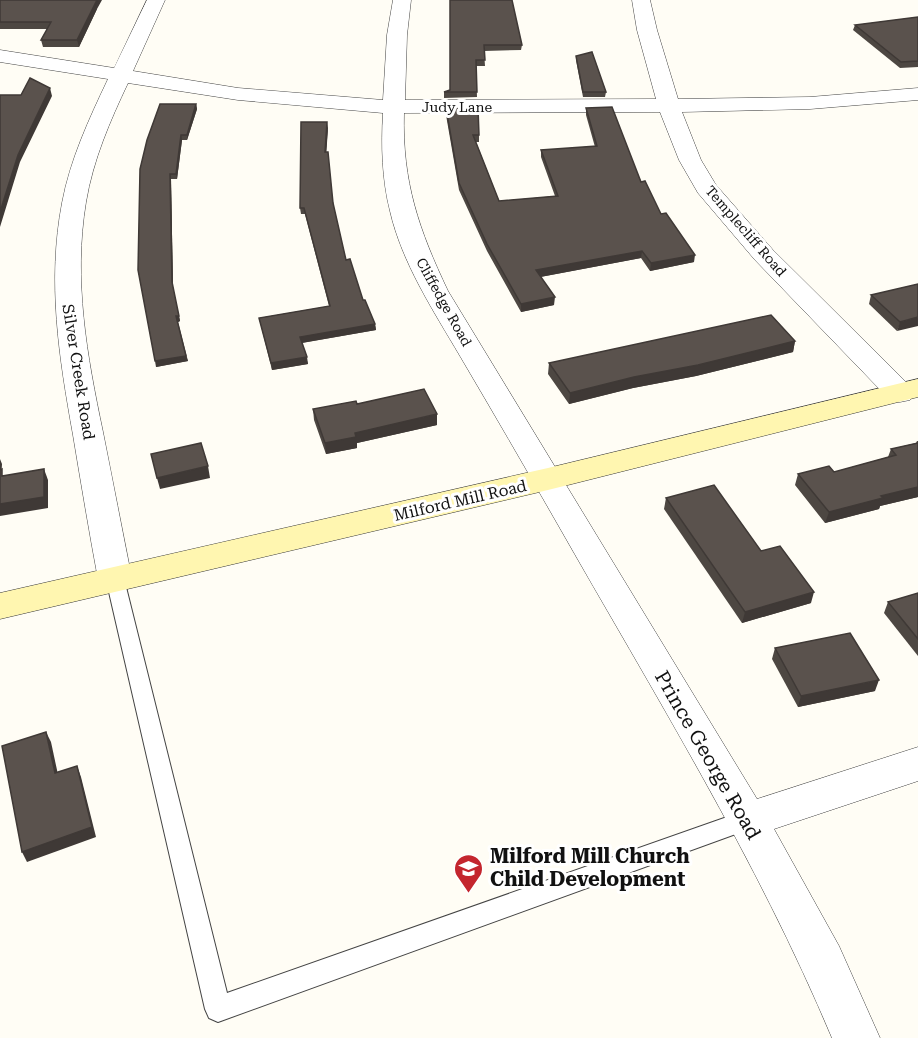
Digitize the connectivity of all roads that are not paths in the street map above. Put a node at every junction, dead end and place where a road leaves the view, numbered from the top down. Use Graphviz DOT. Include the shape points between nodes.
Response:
graph roads {
  1 [pos="156,0"];
  2 [pos="402,0"];
  3 [pos="641,0"];
  4 [pos="0,56"];
  5 [pos="120,76"];
  6 [pos="918,94"];
  7 [pos="669,106"];
  8 [pos="392,107"];
  9 [pos="909,390"];
  10 [pos="548,479"];
  11 [pos="115,579"];
  12 [pos="0,606"];
  13 [pos="918,764"];
  14 [pos="747,820"];
  15 [pos="856,1038"];
  1 -- 5 [label="street, Silver Creek Road"];
  2 -- 8 [label="street, Cliffedge Road"];
  3 -- 7 [label="street, Templecliff Road"];
  4 -- 5 [label="street, Judy Lane"];
  5 -- 8 [label="street, Judy Lane" via="238,94"];
  5 -- 11 [label="street, Silver Creek Road" via="85,160 74,201 67,294 72,350"];
  6 -- 7 [label="street, Judy Lane" via="810,103"];
  7 -- 8 [label="street, Judy Lane"];
  7 -- 9 [label="street, Templecliff Road" via="690,160 731,219"];
  8 -- 10 [label="street, Cliffedge Road" via="396,180 416,250 435,291"];
  9 -- 10 [label="main road, Milford Mill Road"];
  10 -- 11 [label="main road, Milford Mill Road"];
  10 -- 14 [label="street, Prince George Road"];
  11 -- 12 [label="main road, Milford Mill Road"];
  11 -- 14 [label="lane" via="218,1010"];
  13 -- 14 [label="street"];
  14 -- 15 [label="street, Prince George Road" via="823,962"];
}
